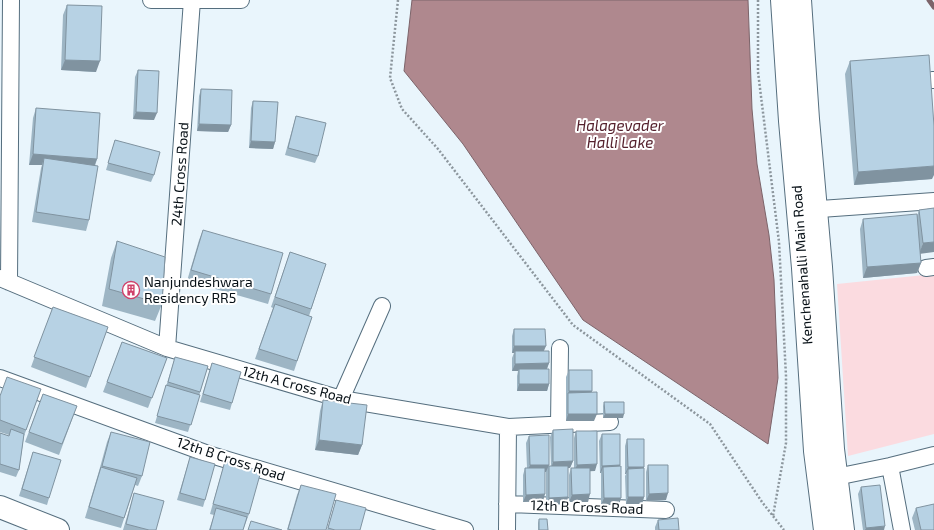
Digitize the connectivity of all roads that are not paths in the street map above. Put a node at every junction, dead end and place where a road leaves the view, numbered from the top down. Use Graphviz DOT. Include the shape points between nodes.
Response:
graph roads {
  1 [pos="3,0"];
  2 [pos="11,0"];
  3 [pos="151,0"];
  4 [pos="192,0"];
  5 [pos="241,0"];
  6 [pos="782,0"];
  7 [pos="800,0"];
  8 [pos="0,1"];
  9 [pos="934,201"];
  10 [pos="807,210"];
  11 [pos="4,280"];
  12 [pos="382,306"];
  13 [pos="167,348"];
  14 [pos="560,348"];
  15 [pos="0,378"];
  16 [pos="341,399"];
  17 [pos="610,422"];
  18 [pos="559,424"];
  19 [pos="508,427"];
  20 [pos="934,455"];
  21 [pos="890,466"];
  22 [pos="836,477"];
  23 [pos="507,504"];
  24 [pos="0,507"];
  25 [pos="666,510"];
  26 [pos="58,530"];
  27 [pos="465,530"];
  28 [pos="507,530"];
  29 [pos="825,530"];
  30 [pos="843,530"];
  31 [pos="902,530"];
  1 -- 8 [label="street"];
  2 -- 11 [label="street"];
  3 -- 4 [label="street"];
  4 -- 5 [label="street"];
  4 -- 13 [label="street, 24th Cross Road"];
  6 -- 10 [label="main road, Kenchenahalli Main Road" via="790,121"];
  7 -- 10 [label="main road, Kenchenahalli Main Road" via="808,119"];
  9 -- 10 [label="street"];
  10 -- 22 [label="main road, Kenchenahalli Main Road" via="821,267"];
  10 -- 29 [label="main road, Kenchenahalli Main Road" via="803,268 815,451"];
  11 -- 13 [label="street, 12th A Cross Road"];
  12 -- 16 [label="street"];
  13 -- 16 [label="street, 12th A Cross Road"];
  14 -- 18 [label="street"];
  15 -- 27 [label="street, 12th B Cross Road" via="211,455"];
  16 -- 19 [label="street, 12th A Cross Road"];
  17 -- 18 [label="street, 12th A Cross Road"];
  18 -- 19 [label="street, 12th A Cross Road"];
  19 -- 23 [label="street"];
  20 -- 21 [label="street"];
  21 -- 22 [label="street"];
  21 -- 31 [label="street"];
  22 -- 30 [label="main road, Kenchenahalli Main Road"];
  23 -- 25 [label="street, 12th B Cross Road"];
  23 -- 28 [label="street"];
  24 -- 26 [label="main road"];
}
